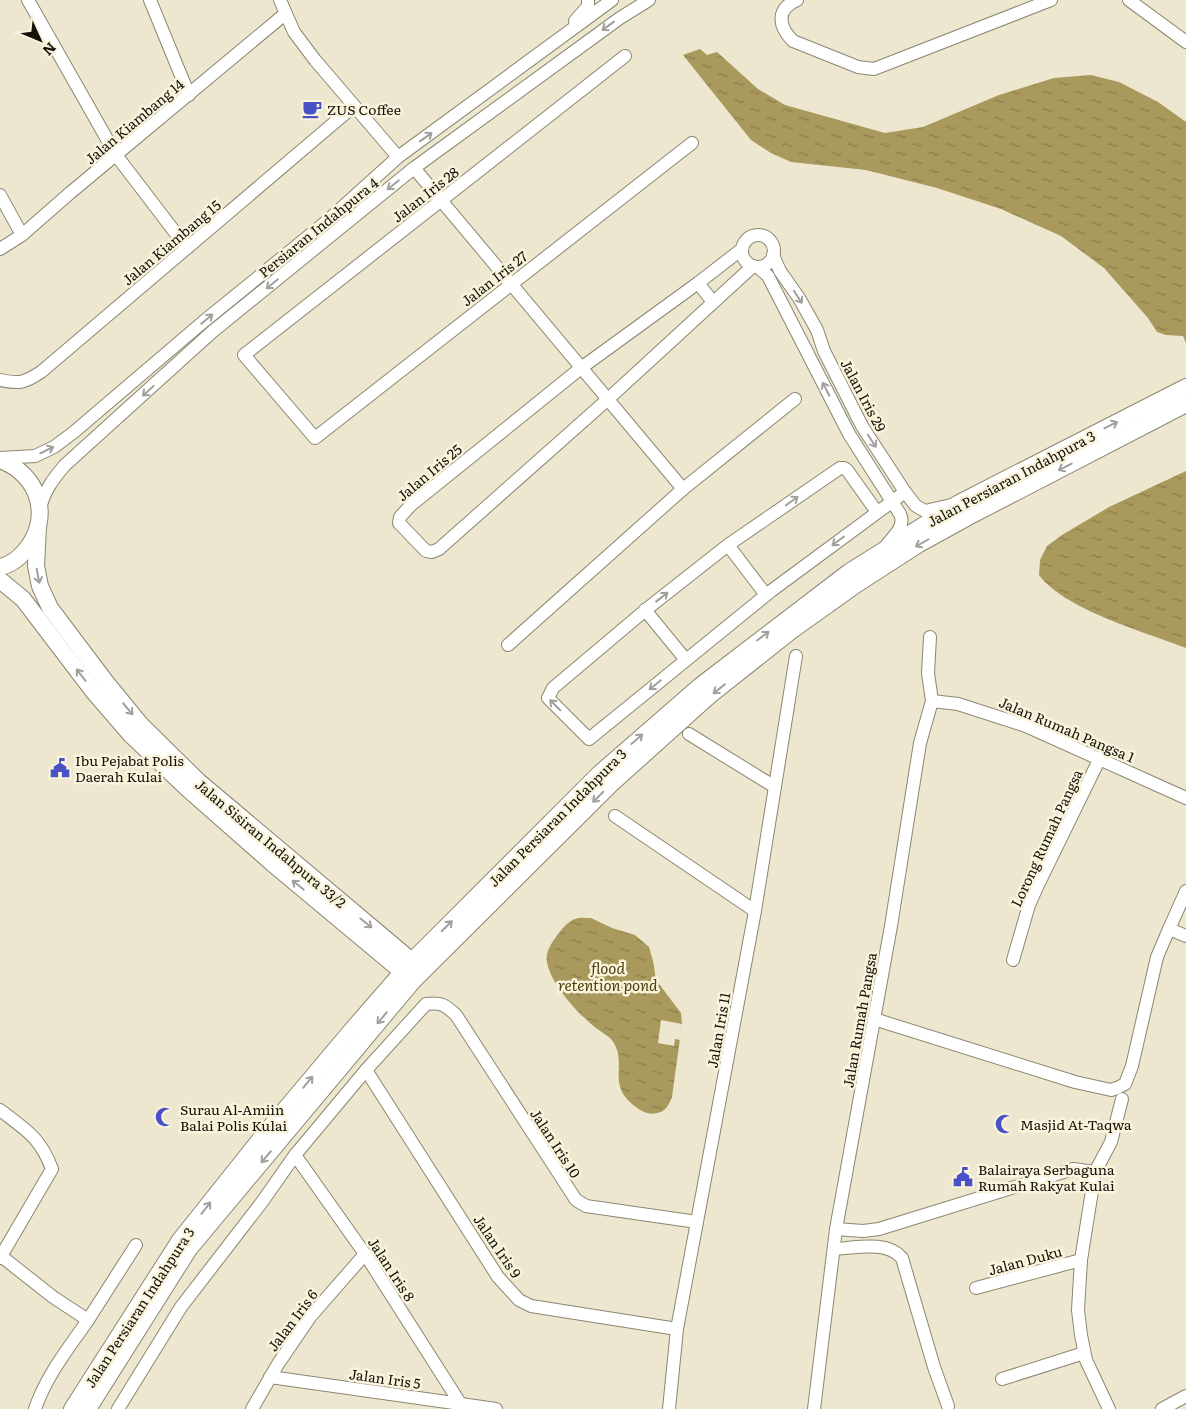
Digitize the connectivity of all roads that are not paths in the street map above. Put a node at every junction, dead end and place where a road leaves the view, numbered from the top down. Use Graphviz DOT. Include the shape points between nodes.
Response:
graph roads {
  1 [pos="28,0"];
  2 [pos="150,0"];
  3 [pos="280,0"];
  4 [pos="588,0"];
  5 [pos="612,0"];
  6 [pos="649,0"];
  7 [pos="1051,0"];
  8 [pos="1130,0"];
  9 [pos="793,2"];
  10 [pos="285,14"];
  11 [pos="560,38"];
  12 [pos="1186,42"];
  13 [pos="625,56"];
  14 [pos="189,95"];
  15 [pos="354,106"];
  16 [pos="692,143"];
  17 [pos="116,155"];
  18 [pos="398,157"];
  19 [pos="414,168"];
  20 [pos="0,195"];
  21 [pos="440,201"];
  22 [pos="22,235"];
  23 [pos="187,248"];
  24 [pos="0,249"];
  25 [pos="742,249"];
  26 [pos="773,255"];
  27 [pos="756,266"];
  28 [pos="698,282"];
  29 [pos="510,284"];
  30 [pos="713,302"];
  31 [pos="581,368"];
  32 [pos="0,380"];
  33 [pos="1186,387"];
  34 [pos="795,399"];
  35 [pos="608,400"];
  36 [pos="1186,404"];
  37 [pos="315,438"];
  38 [pos="0,459"];
  39 [pos="682,489"];
  40 [pos="905,492"];
  41 [pos="892,502"];
  42 [pos="959,503"];
  43 [pos="876,512"];
  44 [pos="39,520"];
  45 [pos="728,545"];
  46 [pos="883,550"];
  47 [pos="0,567"];
  48 [pos="0,580"];
  49 [pos="766,595"];
  50 [pos="645,610"];
  51 [pos="930,637"];
  52 [pos="508,644"];
  53 [pos="796,656"];
  54 [pos="686,660"];
  55 [pos="932,701"];
  56 [pos="689,734"];
  57 [pos="1100,758"];
  58 [pos="775,787"];
  59 [pos="1186,798"];
  60 [pos="615,816"];
  61 [pos="1186,891"];
  62 [pos="755,912"];
  63 [pos="1169,929"];
  64 [pos="1186,936"];
  65 [pos="1013,960"];
  66 [pos="413,971"];
  67 [pos="874,1019"];
  68 [pos="366,1070"];
  69 [pos="1122,1099"];
  70 [pos="0,1110"];
  71 [pos="295,1154"];
  72 [pos="1095,1172"];
  73 [pos="697,1222"];
  74 [pos="836,1229"];
  75 [pos="136,1246"];
  76 [pos="834,1249"];
  77 [pos="365,1254"];
  78 [pos="1,1257"];
  79 [pos="1081,1260"];
  80 [pos="976,1288"];
  81 [pos="88,1320"];
  82 [pos="678,1329"];
  83 [pos="1084,1353"];
  84 [pos="270,1377"];
  85 [pos="1002,1379"];
  86 [pos="1186,1396"];
  87 [pos="460,1403"];
  88 [pos="946,1408"];
  89 [pos="35,1409"];
  90 [pos="72,1409"];
  91 [pos="88,1409"];
  92 [pos="118,1409"];
  93 [pos="252,1409"];
  94 [pos="496,1409"];
  95 [pos="669,1409"];
  96 [pos="814,1409"];
  97 [pos="1109,1409"];
  98 [pos="1162,1409"];
  1 -- 17 [label="street"];
  2 -- 14 [label="street"];
  3 -- 10 [label="street"];
  4 -- 11 [label="street" via="588,6"];
  5 -- 11 [label="street, Persiaran Indahpura 4"];
  6 -- 19 [label="street, Persiaran Indahpura 4, one-way"];
  7 -- 9 [label="street" via="874,69 858,67 793,41 782,22 784,8"];
  8 -- 12 [label="street"];
  10 -- 14 [label="street, Jalan Kiambang 14"];
  10 -- 15 [label="street" via="294,32"];
  18 -- 11 [label="street, Persiaran Indahpura 4, one-way"];
  13 -- 21 [label="street, Jalan Iris 28"];
  14 -- 17 [label="street, Jalan Kiambang 14"];
  15 -- 18 [label="street"];
  15 -- 23 [label="street, Jalan Kiambang 15"];
  16 -- 29 [label="street, Jalan Iris 27"];
  17 -- 22 [label="street, Jalan Kiambang 14"];
  17 -- 23 [label="street"];
  38 -- 18 [label="street, Persiaran Indahpura 4, one-way" via="35,456 74,432 326,222"];
  19 -- 21 [label="street"];
  19 -- 44 [label="street, Persiaran Indahpura 4, one-way" via="212,332 65,465 50,482"];
  20 -- 22 [label="street"];
  21 -- 29 [label="street"];
  21 -- 37 [label="street, Jalan Iris 28" via="244,355"];
  22 -- 24 [label="street, Jalan Kiambang 14"];
  23 -- 32 [label="street, Jalan Kiambang 15" via="41,372 18,383"];
  25 -- 26 [label="street" via="751,236 761,235 772,245"];
  25 -- 27 [label="street" via="745,261"];
  25 -- 28 [label="street, Jalan Iris 25"];
  26 -- 27 [label="street" via="765,265"];
  26 -- 40 [label="street, Jalan Iris 29, one-way" via="817,330 824,351 862,426"];
  27 -- 30 [label="street, Jalan Iris 25"];
  41 -- 27 [label="street, one-way" via="849,434 768,276"];
  28 -- 30 [label="street"];
  28 -- 31 [label="street, Jalan Iris 25"];
  29 -- 31 [label="street"];
  29 -- 37 [label="street, Jalan Iris 27"];
  30 -- 35 [label="street, Jalan Iris 25"];
  31 -- 35 [label="street"];
  31 -- 35 [label="street, Jalan Iris 25" via="412,505 400,517 404,528 426,551 439,549"];
  42 -- 33 [label="main road, Jalan Persiaran Indahpura 3, one-way"];
  34 -- 39 [label="street"];
  35 -- 39 [label="street"];
  36 -- 66 [label="main road, Jalan Persiaran Indahpura 3, one-way" via="919,544 791,631 709,696 611,784"];
  38 -- 44 [label="main road, Jalan Sisiran Indahpura 33/2" via="26,477 36,493"];
  39 -- 52 [label="street"];
  40 -- 41 [label="street"];
  40 -- 42 [label="street, Jalan Iris 29" via="916,506 925,511"];
  41 -- 43 [label="street"];
  41 -- 46 [label="street" via="902,520 901,527"];
  42 -- 46 [label="main road, Jalan Persiaran Indahpura 3"];
  45 -- 43 [label="street, one-way" via="840,468 847,470"];
  43 -- 49 [label="street, one-way"];
  44 -- 47 [label="main road" via="32,543 20,557"];
  44 -- 66 [label="main road, Jalan Sisiran Indahpura 33/2, one-way" via="36,566 40,586 50,608 141,725 198,781 335,898"];
  45 -- 49 [label="street"];
  50 -- 45 [label="street, one-way"];
  66 -- 46 [label="main road, Jalan Persiaran Indahpura 3, one-way" via="599,774 630,746 726,665"];
  66 -- 48 [label="main road, Jalan Sisiran Indahpura 33/2, one-way" via="272,863 189,790 131,735 23,599"];
  49 -- 54 [label="street"];
  50 -- 54 [label="street"];
  54 -- 50 [label="street, one-way" via="589,739 548,698 553,688"];
  51 -- 55 [label="street, Jalan Rumah Pangsa" via="928,673"];
  53 -- 58 [label="street, Jalan Iris 11"];
  55 -- 57 [label="street, Jalan Rumah Pangsa 1" via="958,704 995,715"];
  55 -- 67 [label="street, Jalan Rumah Pangsa" via="920,743"];
  56 -- 58 [label="street"];
  57 -- 59 [label="street, Jalan Rumah Pangsa 1"];
  57 -- 65 [label="street, Lorong Rumah Pangsa" via="1029,905"];
  58 -- 62 [label="street, Jalan Iris 11"];
  60 -- 62 [label="street"];
  61 -- 63 [label="street"];
  62 -- 73 [label="street, Jalan Iris 11"];
  63 -- 64 [label="street"];
  63 -- 67 [label="street" via="1157,957 1132,1066 1125,1084 1111,1090"];
  90 -- 66 [label="main road, Jalan Persiaran Indahpura 3, one-way" via="180,1240 351,1031"];
  66 -- 91 [label="main road, Jalan Persiaran Indahpura 3, one-way" via="189,1249"];
  67 -- 74 [label="street, Jalan Rumah Pangsa"];
  68 -- 71 [label="street"];
  68 -- 73 [label="street, Jalan Iris 10" via="426,1004 439,1002 456,1015 576,1200 586,1206"];
  68 -- 82 [label="street, Jalan Iris 9" via="498,1277 519,1300 531,1306"];
  69 -- 72 [label="street" via="1111,1142"];
  70 -- 78 [label="street" via="33,1136 46,1151 52,1169"];
  71 -- 77 [label="street, Jalan Iris 8"];
  71 -- 92 [label="street" via="181,1307"];
  72 -- 74 [label="street" via="1073,1169 879,1228 863,1231"];
  72 -- 79 [label="street"];
  73 -- 82 [label="street, Jalan Iris 11"];
  74 -- 76 [label="street, Jalan Rumah Pangsa"];
  75 -- 81 [label="street"];
  76 -- 88 [label="street" via="882,1247 897,1252 902,1258"];
  76 -- 96 [label="street, Jalan Rumah Pangsa"];
  77 -- 84 [label="street, Jalan Iris 6" via="310,1317"];
  77 -- 87 [label="street, Jalan Iris 8"];
  78 -- 81 [label="street"];
  79 -- 80 [label="street, Jalan Duku"];
  79 -- 83 [label="street" via="1078,1310"];
  81 -- 89 [label="street" via="56,1365"];
  82 -- 95 [label="street, Jalan Iris 11"];
  83 -- 85 [label="street"];
  83 -- 97 [label="street"];
  84 -- 87 [label="street, Jalan Iris 5"];
  84 -- 93 [label="street, Jalan Iris 6"];
  86 -- 98 [label="street"];
  87 -- 94 [label="street, Jalan Iris 5"];
}
